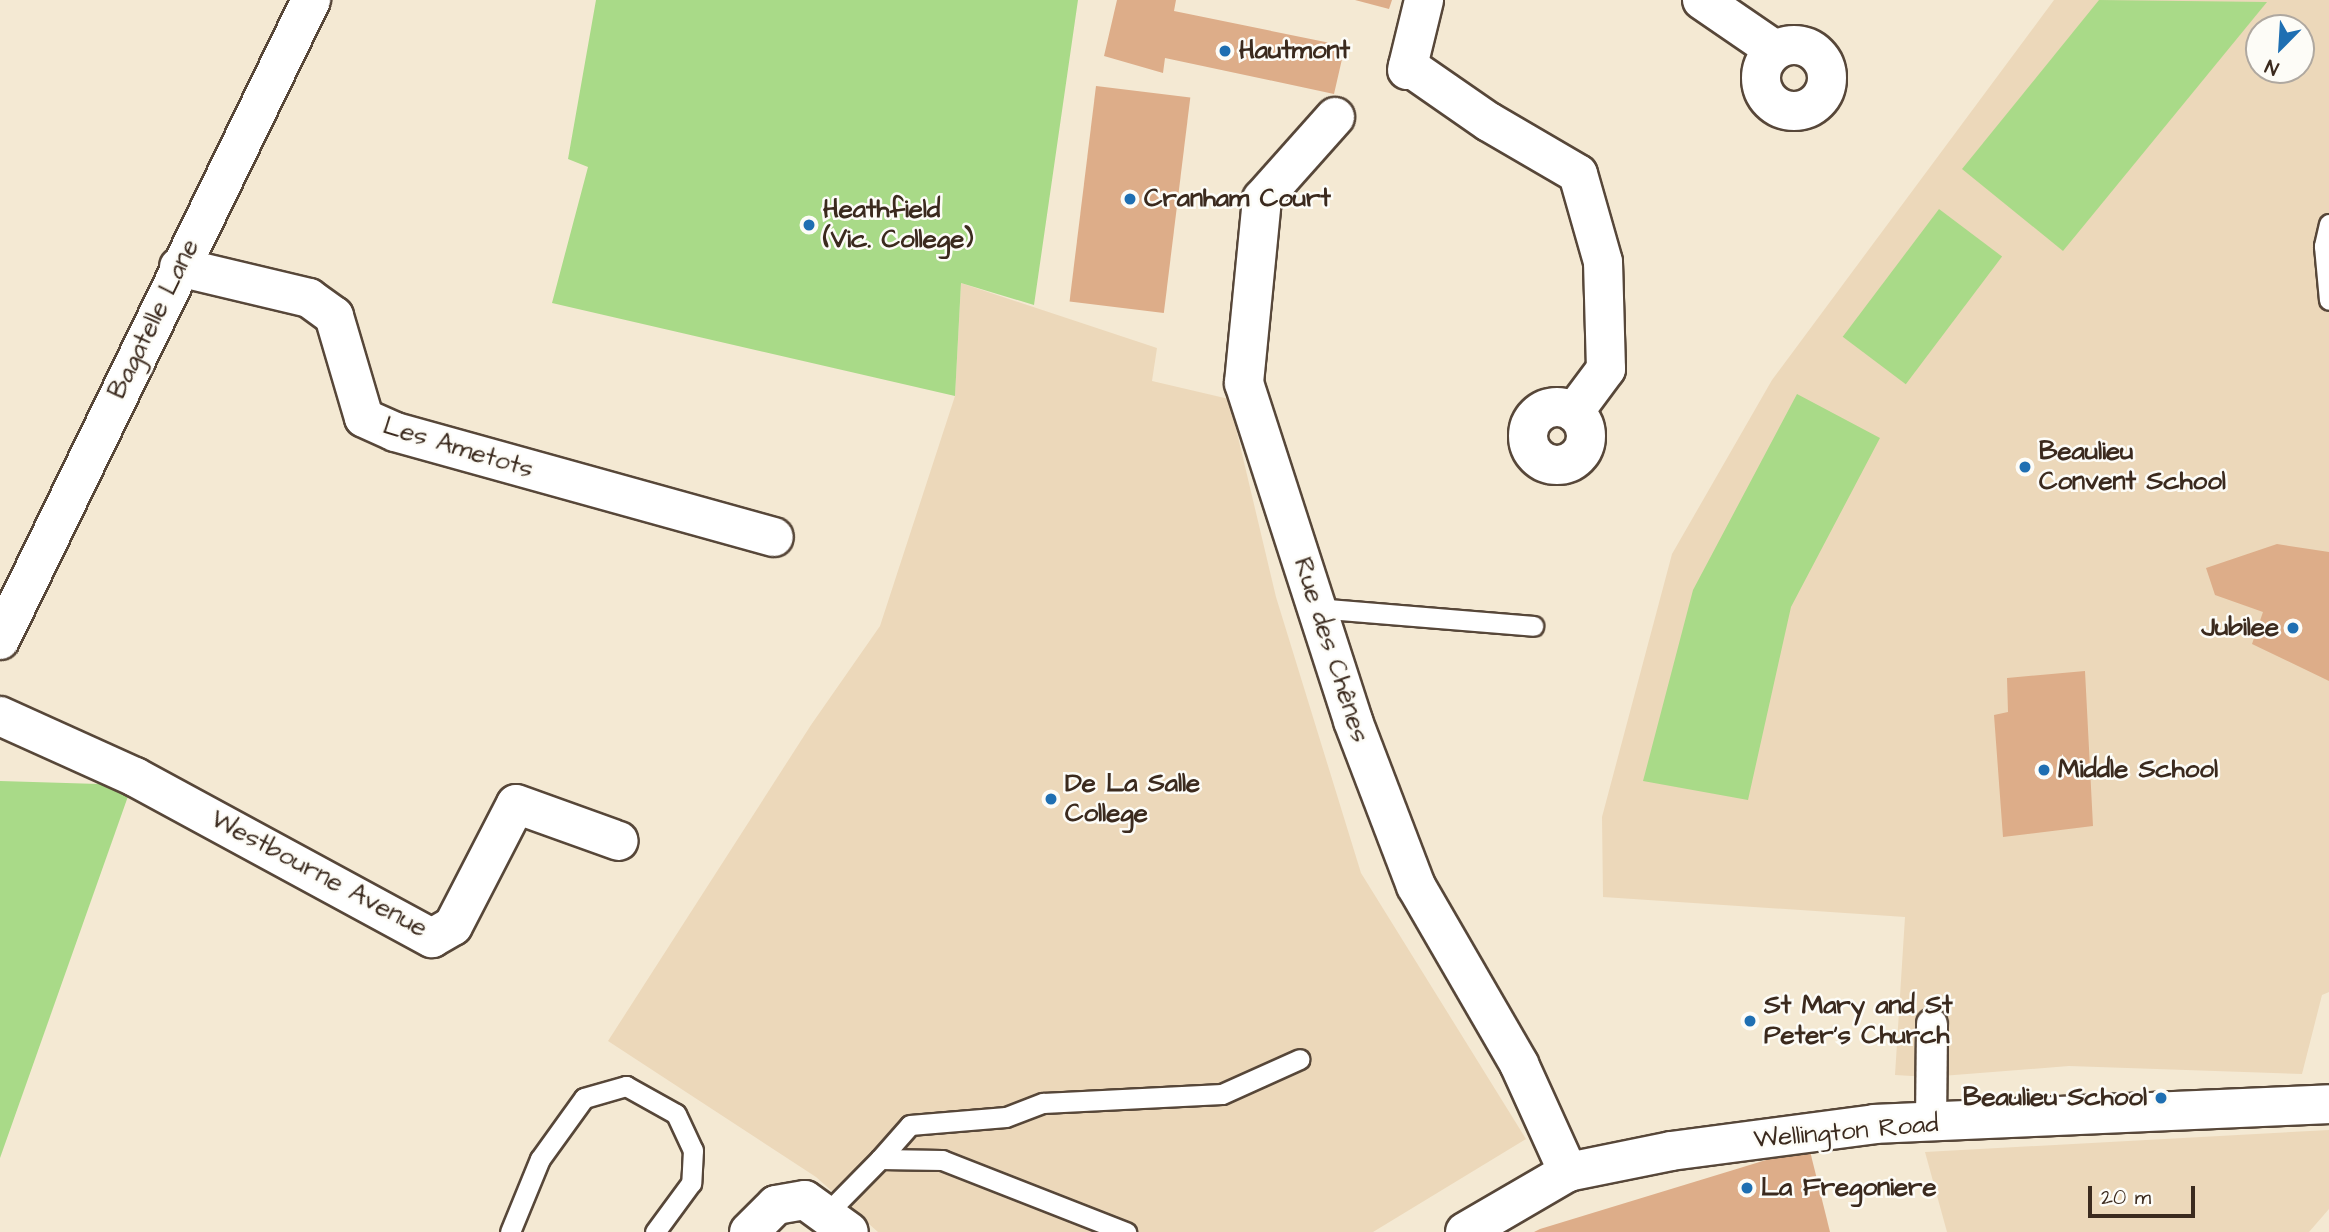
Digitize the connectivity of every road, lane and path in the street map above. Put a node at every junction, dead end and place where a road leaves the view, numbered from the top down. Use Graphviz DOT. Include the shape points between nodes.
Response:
graph roads {
  1 [pos="311,0"];
  2 [pos="1424,0"];
  3 [pos="1702,0"];
  4 [pos="1775,50"];
  5 [pos="1335,117"];
  6 [pos="2329,224"];
  7 [pos="179,267"];
  8 [pos="2329,300"];
  9 [pos="1574,412"];
  10 [pos="774,537"];
  11 [pos="1317,608"];
  12 [pos="1533,626"];
  13 [pos="0,640"];
  14 [pos="0,716"];
  15 [pos="619,841"];
  16 [pos="1932,1024"];
  17 [pos="1300,1059"];
  18 [pos="2329,1104"];
  19 [pos="1931,1123"];
  20 [pos="880,1159"];
  21 [pos="1568,1172"];
  22 [pos="838,1222"];
  23 [pos="510,1232"];
  24 [pos="655,1232"];
  25 [pos="749,1232"];
  26 [pos="1126,1232"];
  27 [pos="1465,1232"];
  1 -- 7 [label="street, Bagatelle Lane"];
  2 -- 9 [label="street" via="1407,68 1578,174 1603,262 1606,369"];
  3 -- 4 [label="street"];
  5 -- 11 [label="street, Rue des Chênes" via="1262,199 1244,383"];
  6 -- 8 [label="lane" via="2324,246"];
  7 -- 10 [label="street, Les Ametots" via="309,298 334,316 364,418 395,432"];
  7 -- 13 [label="street, Bagatelle Lane"];
  11 -- 12 [label="lane"];
  11 -- 21 [label="street, Rue des Chênes" via="1353,721 1416,886 1518,1063"];
  14 -- 15 [label="street, Westbourne Avenue" via="135,777 432,938 453,926 516,804"];
  16 -- 19 [label="street"];
  17 -- 20 [label="lane" via="1222,1094 1043,1103 1006,1117 910,1125"];
  18 -- 19 [label="street, Wellington Road"];
  19 -- 21 [label="street, Wellington Road" via="1875,1125 1671,1151"];
  20 -- 22 [label="lane"];
  20 -- 26 [label="lane" via="942,1160"];
  21 -- 27 [label="street, Wellington Road"];
  22 -- 25 [label="street" via="805,1200 776,1205"];
  23 -- 24 [label="lane" via="540,1159 584,1098 626,1086 676,1114 693,1150 691,1183"];
}
